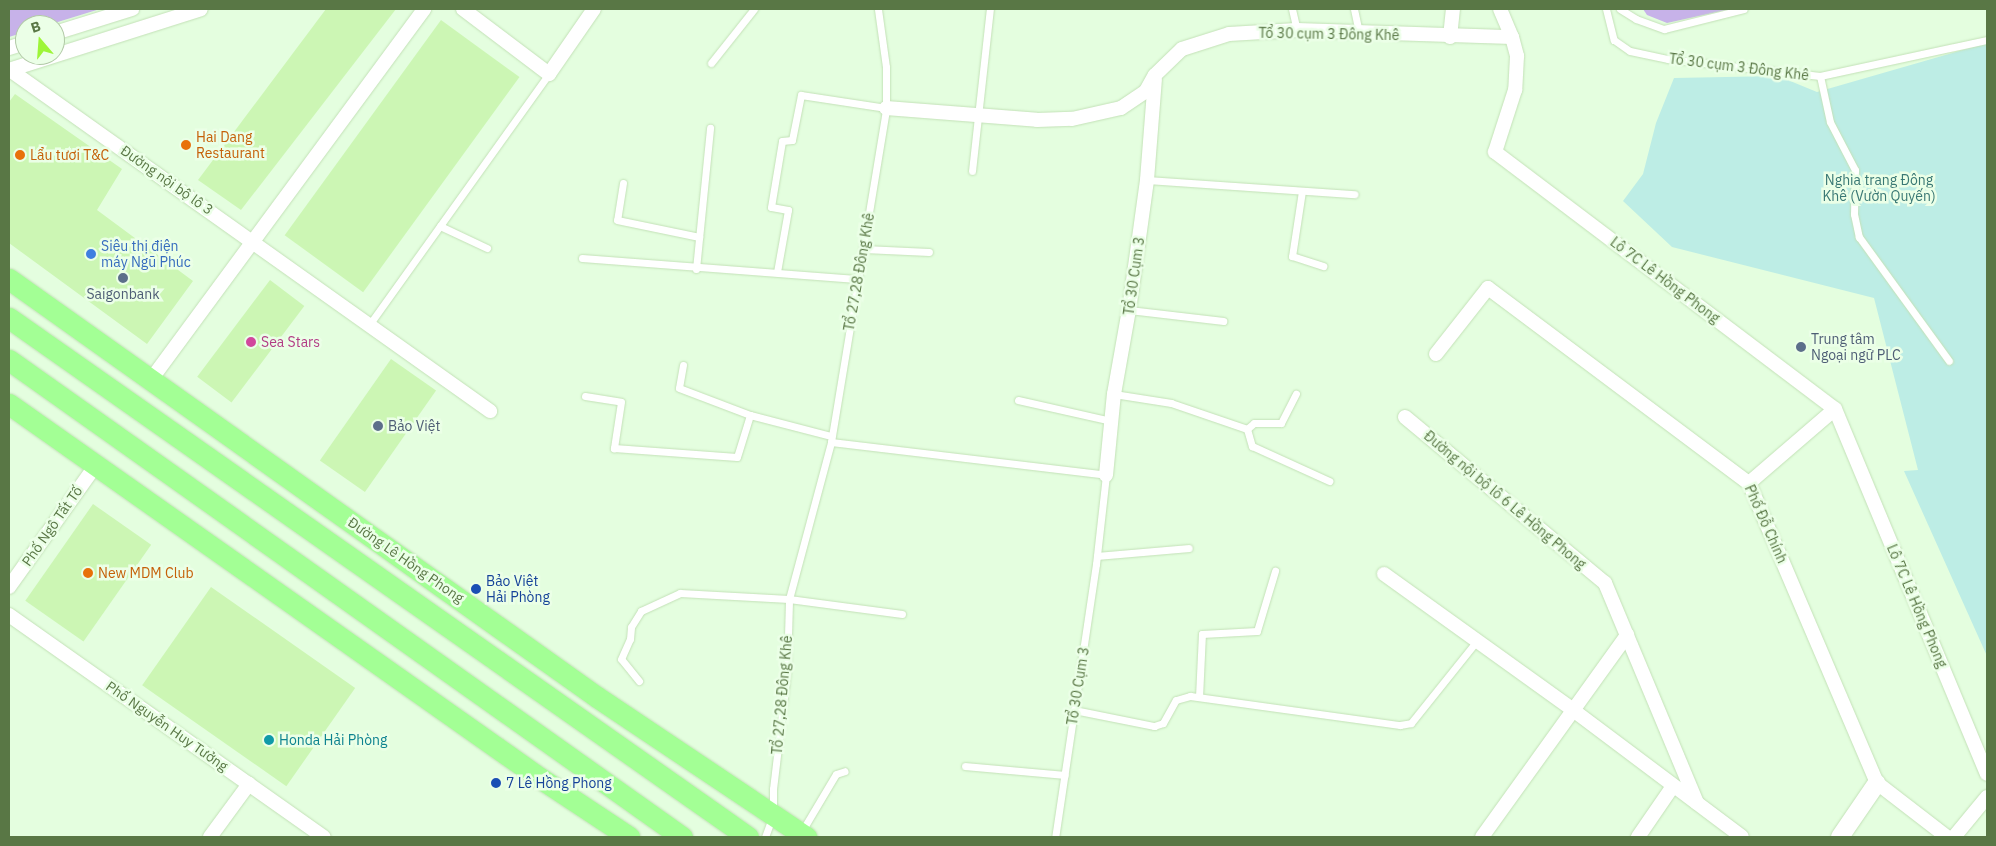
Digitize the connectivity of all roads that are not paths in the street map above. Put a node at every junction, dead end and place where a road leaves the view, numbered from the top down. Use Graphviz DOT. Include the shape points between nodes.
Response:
graph roads {
  1 [pos="132,9"];
  2 [pos="201,9"];
  3 [pos="424,9"];
  4 [pos="463,9"];
  5 [pos="594,9"];
  6 [pos="754,9"];
  7 [pos="878,9"];
  8 [pos="990,9"];
  9 [pos="1292,9"];
  10 [pos="1354,9"];
  11 [pos="1453,9"];
  12 [pos="1500,9"];
  13 [pos="1606,9"];
  14 [pos="1620,9"];
  15 [pos="1744,9"];
  16 [pos="65,30"];
  17 [pos="1297,30"];
  18 [pos="1359,32"];
  19 [pos="1450,37"];
  20 [pos="1512,37"];
  21 [pos="1987,40"];
  22 [pos="711,63"];
  23 [pos="9,70"];
  24 [pos="549,74"];
  25 [pos="1155,75"];
  26 [pos="1820,76"];
  27 [pos="886,108"];
  28 [pos="978,116"];
  29 [pos="710,128"];
  30 [pos="972,171"];
  31 [pos="1148,180"];
  32 [pos="623,183"];
  33 [pos="1302,191"];
  34 [pos="1355,194"];
  35 [pos="440,226"];
  36 [pos="699,237"];
  37 [pos="251,239"];
  38 [pos="487,248"];
  39 [pos="864,249"];
  40 [pos="929,252"];
  41 [pos="582,258"];
  42 [pos="1323,266"];
  43 [pos="696,269"];
  44 [pos="777,272"];
  45 [pos="9,279"];
  46 [pos="856,279"];
  47 [pos="1130,310"];
  48 [pos="9,318"];
  49 [pos="1223,321"];
  50 [pos="368,325"];
  51 [pos="1436,354"];
  52 [pos="9,360"];
  53 [pos="1949,361"];
  54 [pos="683,365"];
  55 [pos="150,380"];
  56 [pos="1114,394"];
  57 [pos="1296,394"];
  58 [pos="585,396"];
  59 [pos="1018,400"];
  60 [pos="9,404"];
  61 [pos="1835,409"];
  62 [pos="490,411"];
  63 [pos="750,415"];
  64 [pos="1405,418"];
  65 [pos="1111,421"];
  66 [pos="1247,429"];
  67 [pos="831,439"];
  68 [pos="96,465"];
  69 [pos="1106,475"];
  70 [pos="1329,481"];
  71 [pos="1750,483"];
  72 [pos="1189,548"];
  73 [pos="1097,556"];
  74 [pos="1275,571"];
  75 [pos="1384,574"];
  76 [pos="9,588"];
  77 [pos="789,599"];
  78 [pos="902,614"];
  79 [pos="9,615"];
  80 [pos="1627,635"];
  81 [pos="1476,642"];
  82 [pos="639,681"];
  83 [pos="1199,697"];
  84 [pos="1074,710"];
  85 [pos="1573,710"];
  86 [pos="965,766"];
  87 [pos="845,771"];
  88 [pos="1987,774"];
  89 [pos="1065,775"];
  90 [pos="1877,783"];
  91 [pos="249,784"];
  92 [pos="1673,786"];
  93 [pos="1987,797"];
  94 [pos="1697,803"];
  95 [pos="773,815"];
  96 [pos="803,835"];
  97 [pos="210,837"];
  98 [pos="324,837"];
  99 [pos="629,837"];
  100 [pos="682,837"];
  101 [pos="748,837"];
  102 [pos="765,837"];
  103 [pos="1055,837"];
  104 [pos="1482,837"];
  105 [pos="1638,837"];
  106 [pos="1742,837"];
  107 [pos="1840,837"];
  108 [pos="1947,837"];
  109 [pos="1954,837"];
  1 -- 16 [label="street"];
  2 -- 23 [label="street"];
  3 -- 37 [label="street"];
  4 -- 24 [label="street"];
  5 -- 24 [label="street"];
  6 -- 22 [label="lane"];
  7 -- 27 [label="lane" via="886,67"];
  8 -- 28 [label="lane"];
  9 -- 17 [label="lane"];
  10 -- 18 [label="lane"];
  11 -- 19 [label="street"];
  12 -- 20 [label="street"];
  13 -- 26 [label="lane, Tổ 30 cụm 3 Đông Khê" via="1614,40 1630,51 1668,59"];
  14 -- 15 [label="lane" via="1664,29"];
  17 -- 18 [label="street, Tổ 30 cụm 3 Đông Khê"];
  17 -- 25 [label="street, Tổ 30 cụm 3 Đông Khê" via="1229,34 1182,49"];
  18 -- 19 [label="street, Tổ 30 cụm 3 Đông Khê"];
  19 -- 20 [label="street, Tổ 30 cụm 3 Đông Khê"];
  20 -- 61 [label="street, Lô 7C Lê Hồng Phong" via="1517,56 1515,90 1495,152"];
  21 -- 26 [label="lane, Tổ 30 cụm 3 Đông Khê"];
  23 -- 37 [label="street, Đường nội bộ lô 3"];
  24 -- 35 [label="lane"];
  25 -- 28 [label="street, Tổ 30 cụm 3 Đông Khê" via="1146,91 1121,108 1072,120"];
  25 -- 31 [label="street, Tổ 30 Cụm 3"];
  26 -- 53 [label="lane" via="1826,110 1855,170 1854,214 1859,237"];
  27 -- 28 [label="street, Tổ 30 cụm 3 Đông Khê"];
  27 -- 39 [label="lane, Tổ 27,28 Đông Khê"];
  27 -- 44 [label="lane" via="801,95 792,140 782,141 771,207 788,210"];
  28 -- 30 [label="lane"];
  29 -- 36 [label="lane"];
  31 -- 33 [label="lane"];
  31 -- 47 [label="street, Tổ 30 Cụm 3"];
  32 -- 36 [label="lane" via="617,220"];
  33 -- 34 [label="lane"];
  33 -- 42 [label="lane" via="1292,256"];
  35 -- 38 [label="lane"];
  35 -- 50 [label="lane"];
  36 -- 43 [label="lane"];
  37 -- 50 [label="street, Đường nội bộ lô 3"];
  37 -- 55 [label="street"];
  39 -- 40 [label="lane"];
  39 -- 46 [label="lane, Tổ 27,28 Đông Khê"];
  41 -- 43 [label="lane"];
  43 -- 44 [label="lane"];
  44 -- 46 [label="lane"];
  45 -- 55 [label="main road, Đường Lê Hồng Phong"];
  46 -- 67 [label="lane, Tổ 27,28 Đông Khê"];
  47 -- 49 [label="lane"];
  47 -- 56 [label="street, Tổ 30 Cụm 3"];
  48 -- 101 [label="main road"];
  50 -- 62 [label="street, Đường nội bộ lô 3"];
  51 -- 71 [label="street, Phố Đỗ Chính" via="1488,288"];
  52 -- 100 [label="main road"];
  54 -- 63 [label="lane" via="679,388"];
  55 -- 95 [label="main road, Đường Lê Hồng Phong" via="597,697"];
  56 -- 65 [label="street, Tổ 30 Cụm 3"];
  56 -- 66 [label="lane" via="1178,405"];
  57 -- 66 [label="lane" via="1281,423 1254,423"];
  58 -- 63 [label="lane" via="621,402 614,448 737,458"];
  59 -- 65 [label="lane"];
  60 -- 68 [label="main road"];
  61 -- 71 [label="street"];
  61 -- 88 [label="street, Lô 7C Lê Hồng Phong"];
  63 -- 67 [label="lane"];
  64 -- 80 [label="street, Đường nội bộ lô 6 Lê Hồng Phong" via="1605,583"];
  65 -- 69 [label="street, Tổ 30 Cụm 3"];
  66 -- 70 [label="lane" via="1252,446"];
  67 -- 69 [label="lane"];
  67 -- 77 [label="lane, Tổ 27,28 Đông Khê"];
  68 -- 76 [label="street, Phố Ngô Tất Tố"];
  68 -- 99 [label="main road"];
  69 -- 73 [label="lane, Tổ 30 Cụm 3"];
  71 -- 90 [label="street, Phố Đỗ Chính"];
  72 -- 73 [label="lane"];
  73 -- 84 [label="lane, Tổ 30 Cụm 3"];
  74 -- 83 [label="lane" via="1257,631 1202,634"];
  75 -- 81 [label="street"];
  77 -- 78 [label="lane"];
  77 -- 82 [label="lane" via="680,593 646,608 631,627 630,639 621,659"];
  77 -- 95 [label="lane, Tổ 27,28 Đông Khê" via="787,672 773,789"];
  79 -- 91 [label="street, Phố Nguyễn Huy Tưởng"];
  80 -- 85 [label="street"];
  80 -- 94 [label="street"];
  81 -- 83 [label="lane" via="1411,723 1400,725"];
  81 -- 85 [label="street"];
  83 -- 84 [label="lane" via="1176,700 1164,723 1154,726"];
  84 -- 89 [label="lane, Tổ 30 Cụm 3"];
  85 -- 92 [label="street"];
  85 -- 104 [label="street"];
  86 -- 89 [label="lane"];
  87 -- 96 [label="lane" via="836,774"];
  89 -- 103 [label="lane, Tổ 30 Cụm 3"];
  90 -- 107 [label="street"];
  90 -- 108 [label="street, Phố Đỗ Chính"];
  91 -- 97 [label="street"];
  91 -- 98 [label="street, Phố Nguyễn Huy Tưởng"];
  92 -- 94 [label="street"];
  92 -- 105 [label="street"];
  93 -- 109 [label="street"];
  94 -- 106 [label="street"];
  95 -- 96 [label="main road, Đường Lê Hồng Phong"];
  95 -- 102 [label="lane, Tổ 27,28 Đông Khê"];
}
